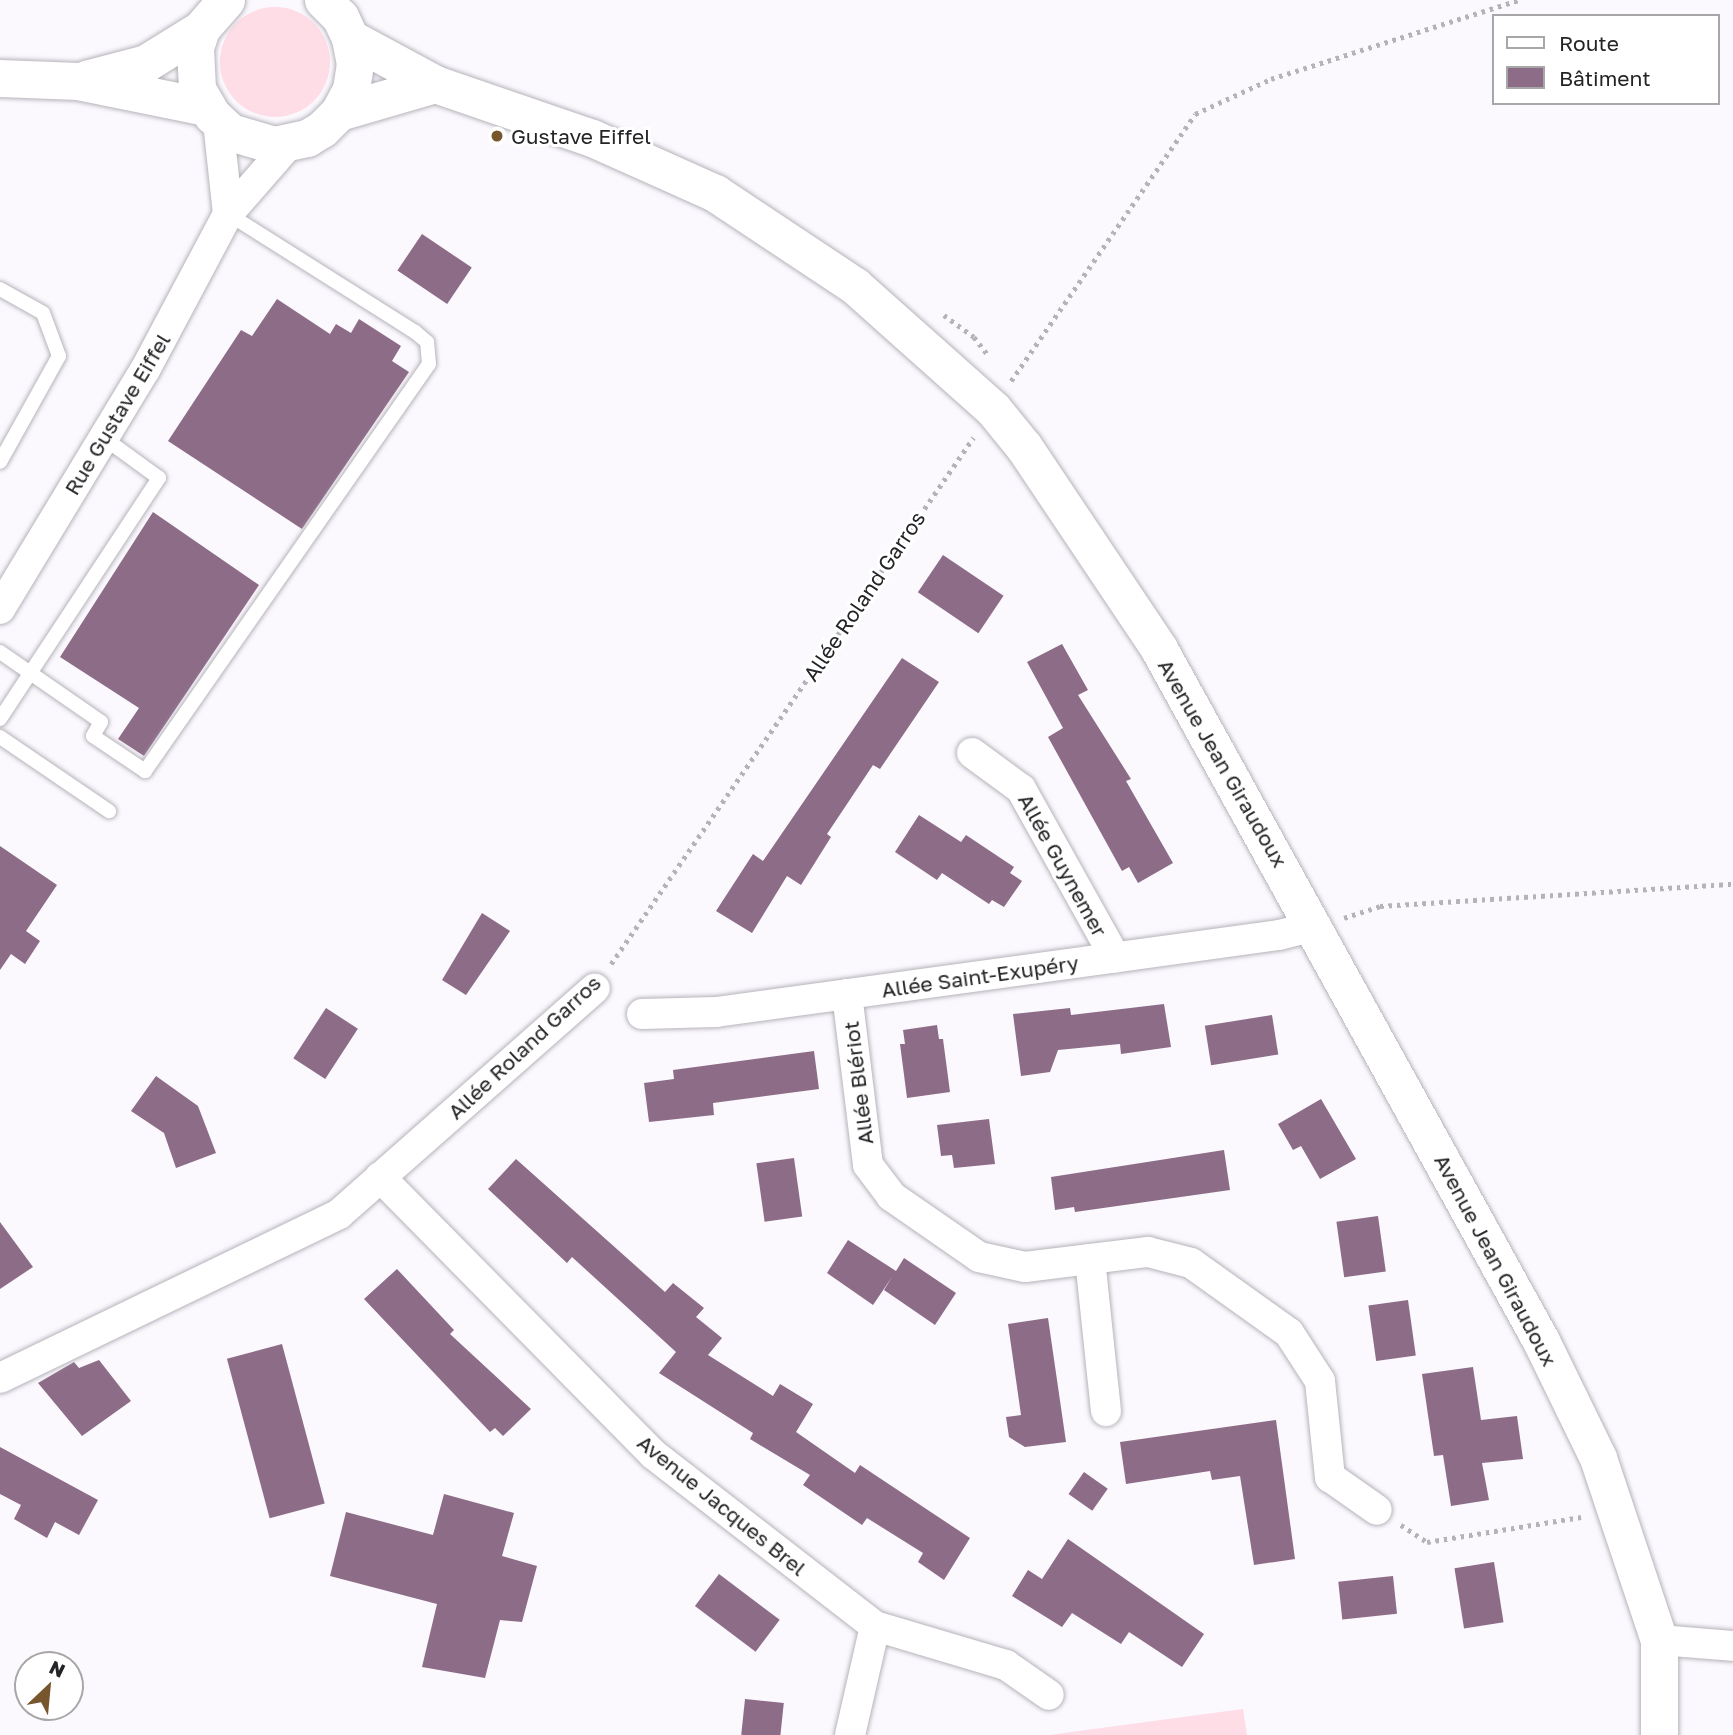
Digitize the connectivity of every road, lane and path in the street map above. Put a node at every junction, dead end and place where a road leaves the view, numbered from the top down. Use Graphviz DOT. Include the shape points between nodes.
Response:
graph roads {
  1 [pos="226,0"];
  2 [pos="323,0"];
  3 [pos="1518,0"];
  4 [pos="201,29"];
  5 [pos="350,38"];
  6 [pos="0,79"];
  7 [pos="78,81"];
  8 [pos="435,84"];
  9 [pos="339,112"];
  10 [pos="212,115"];
  11 [pos="290,143"];
  12 [pos="228,214"];
  13 [pos="0,289"];
  14 [pos="941,313"];
  15 [pos="996,364"];
  16 [pos="1003,373"];
  17 [pos="1007,394"];
  18 [pos="104,438"];
  19 [pos="0,462"];
  20 [pos="2,600"];
  21 [pos="0,652"];
  22 [pos="29,672"];
  23 [pos="0,719"];
  24 [pos="0,737"];
  25 [pos="972,753"];
  26 [pos="109,811"];
  27 [pos="1733,884"];
  28 [pos="1316,926"];
  29 [pos="1115,957"];
  30 [pos="595,988"];
  31 [pos="847,994"];
  32 [pos="642,1014"];
  33 [pos="380,1177"];
  34 [pos="1090,1259"];
  35 [pos="0,1378"];
  36 [pos="1106,1411"];
  37 [pos="1377,1510"];
  38 [pos="1596,1514"];
  39 [pos="875,1626"];
  40 [pos="1659,1640"];
  41 [pos="1733,1646"];
  42 [pos="1049,1695"];
  43 [pos="850,1735"];
  44 [pos="1659,1735"];
  1 -- 4 [label="street"];
  2 -- 5 [label="street" via="340,17"];
  3 -- 17 [label="path, Allée Roland Garros" via="1271,79 1195,114"];
  4 -- 7 [label="street" via="146,63"];
  4 -- 10 [label="street" via="194,69"];
  5 -- 8 [label="street, Avenue Jean Giraudoux"];
  5 -- 9 [label="street" via="355,64 351,89"];
  6 -- 7 [label="street"];
  7 -- 10 [label="street"];
  8 -- 9 [label="street"];
  8 -- 17 [label="street, Avenue Jean Giraudoux" via="592,138 715,193"];
  9 -- 11 [label="street" via="322,129"];
  10 -- 11 [label="street" via="258,143"];
  10 -- 12 [label="street"];
  11 -- 12 [label="street, Rue Gustave Eiffel"];
  12 -- 18 [label="street, Rue Gustave Eiffel"];
  12 -- 22 [label="lane" via="415,332 427,342 429,364 145,771 93,736 100,722"];
  13 -- 19 [label="lane" via="43,313 59,356"];
  14 -- 15 [label="path" via="974,337"];
  16 -- 17 [label="path"];
  17 -- 28 [label="street, Avenue Jean Giraudoux" via="1024,447 1159,649"];
  17 -- 30 [label="path, Allée Roland Garros"];
  18 -- 20 [label="street, Rue Gustave Eiffel"];
  18 -- 22 [label="lane" via="159,478"];
  21 -- 22 [label="lane"];
  22 -- 23 [label="lane"];
  24 -- 26 [label="lane"];
  25 -- 29 [label="street, Allée Guynemer" via="1021,789"];
  27 -- 28 [label="path" via="1380,906"];
  28 -- 29 [label="street, Allée Saint-Exupéry"];
  28 -- 40 [label="street, Avenue Jean Giraudoux" via="1541,1341 1598,1458"];
  29 -- 31 [label="street, Allée Saint-Exupéry"];
  30 -- 33 [label="street, Allée Roland Garros"];
  31 -- 32 [label="street, Allée Saint-Exupéry" via="716,1012"];
  31 -- 34 [label="street, Allée Blériot" via="868,1165 891,1196 979,1257 1025,1267"];
  33 -- 35 [label="street, Allée Roland Garros" via="338,1214"];
  33 -- 39 [label="street, Avenue Jacques Brel" via="653,1454"];
  34 -- 36 [label="street"];
  34 -- 37 [label="street, Allée Blériot" via="1148,1252 1191,1263 1289,1333 1320,1381 1330,1477"];
  37 -- 38 [label="path" via="1427,1542"];
  39 -- 42 [label="street" via="1006,1665"];
  39 -- 43 [label="street"];
  40 -- 41 [label="street"];
  40 -- 44 [label="street, Avenue Jean Giraudoux"];
}
